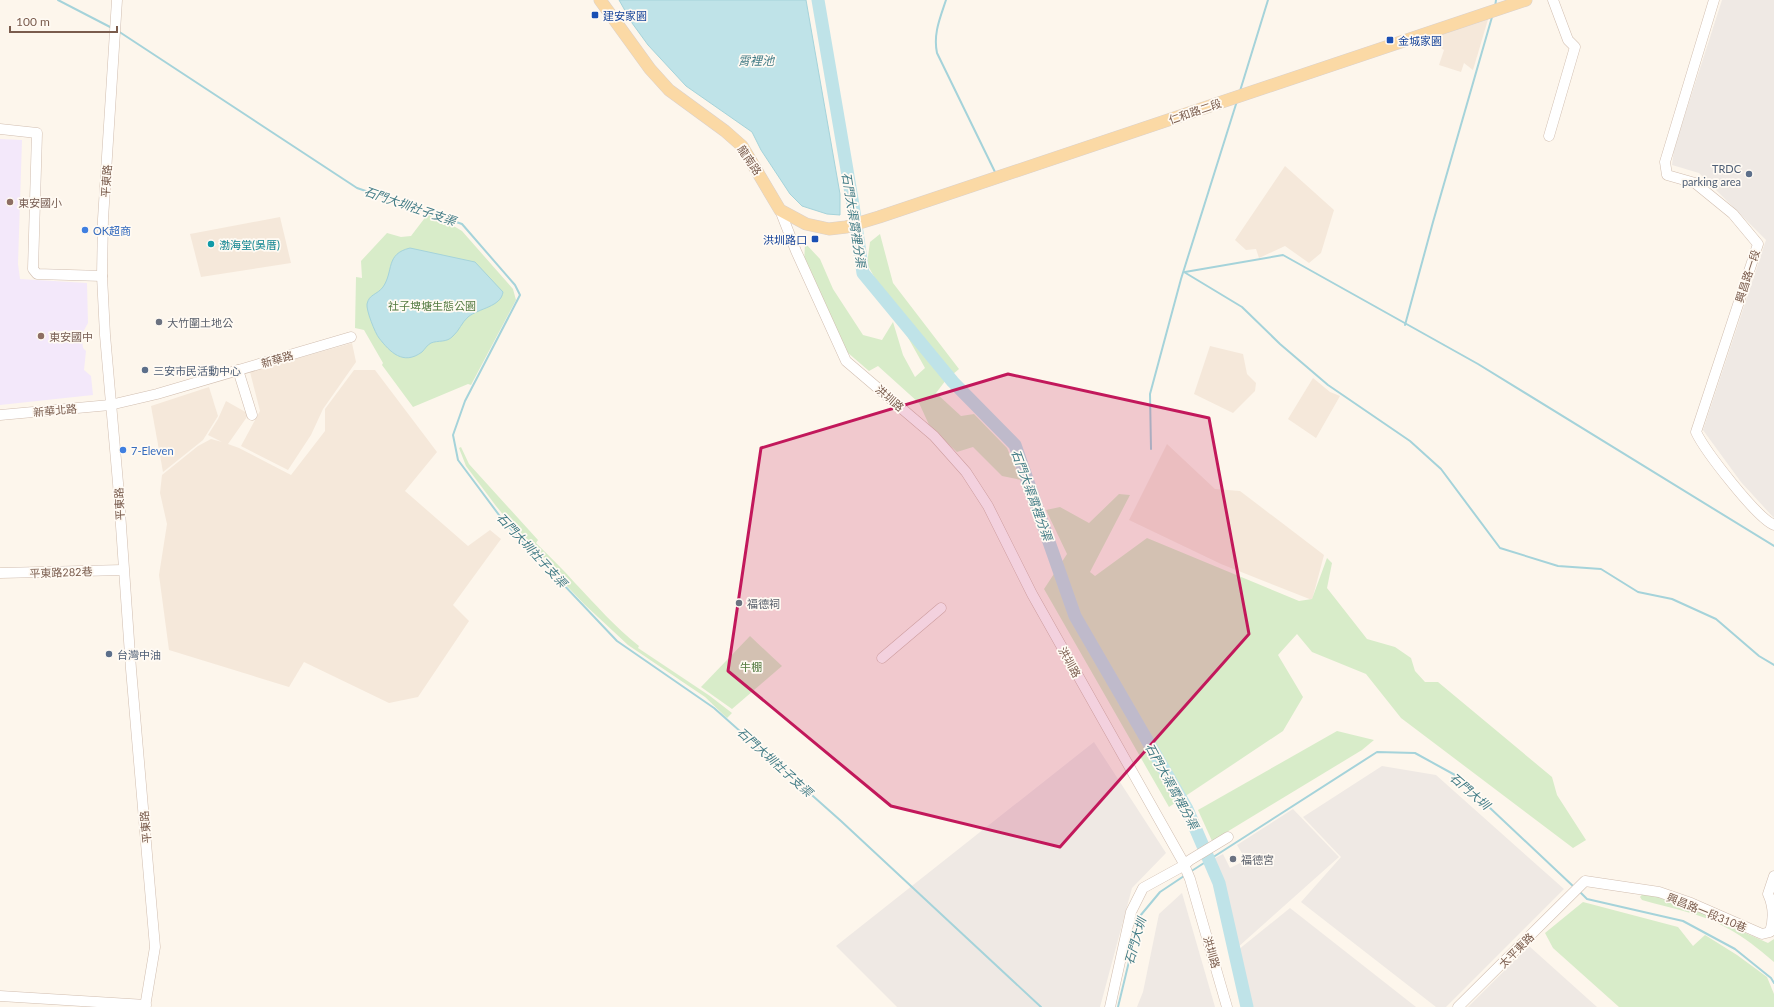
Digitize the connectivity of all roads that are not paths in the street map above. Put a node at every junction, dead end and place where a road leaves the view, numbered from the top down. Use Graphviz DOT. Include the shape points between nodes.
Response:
graph roads {
  1 [pos="117,0"];
  2 [pos="600,0"];
  3 [pos="1526,0"];
  4 [pos="1553,0"];
  5 [pos="1714,0"];
  6 [pos="0,129"];
  7 [pos="1549,136"];
  8 [pos="780,210"];
  9 [pos="102,276"];
  10 [pos="351,337"];
  11 [pos="846,361"];
  12 [pos="238,370"];
  13 [pos="110,405"];
  14 [pos="0,415"];
  15 [pos="252,415"];
  16 [pos="1774,525"];
  17 [pos="123,570"];
  18 [pos="0,573"];
  19 [pos="941,608"];
  20 [pos="882,658"];
  21 [pos="1228,837"];
  22 [pos="1187,869"];
  23 [pos="1774,876"];
  24 [pos="1583,883"];
  25 [pos="0,996"];
  26 [pos="93,1004"];
  27 [pos="146,1006"];
  28 [pos="1110,1007"];
  29 [pos="1227,1007"];
  30 [pos="1458,1007"];
  1 -- 9 [label="street, 平東路" via="103,219"];
  2 -- 8 [label="main road, 龍南路" via="650,69 669,90 742,146"];
  3 -- 8 [label="main road, 仁和路二段" via="864,222 829,229 806,224"];
  4 -- 7 [label="street" via="1568,40 1575,47"];
  5 -- 16 [label="street, 興昌路一段" via="1665,162 1667,175 1695,183 1733,214 1758,244 1696,432 1717,464 1759,514"];
  6 -- 9 [label="street" via="37,133 33,269 37,274"];
  8 -- 11 [label="street, 龍南路"];
  9 -- 13 [label="street, 平東路"];
  10 -- 12 [label="street, 新華路"];
  11 -- 22 [label="street, 洪圳路" via="934,436 966,472 988,506 1032,594"];
  12 -- 13 [label="street, 新華路"];
  12 -- 15 [label="street"];
  13 -- 14 [label="street, 新華北路"];
  13 -- 17 [label="street, 平東路"];
  17 -- 18 [label="street, 平東路282巷"];
  17 -- 27 [label="street, 平東路" via="155,947"];
  19 -- 20 [label="street"];
  21 -- 22 [label="street"];
  22 -- 28 [label="street" via="1143,888 1136,900 1131,912"];
  22 -- 29 [label="street, 洪圳路"];
  23 -- 24 [label="street, 興昌路一段310巷" via="1768,894 1772,904 1773,926 1770,932 1762,934 1659,892"];
  24 -- 30 [label="street, 太平東路"];
  25 -- 26 [label="street"];
  26 -- 27 [label="street"];
}
